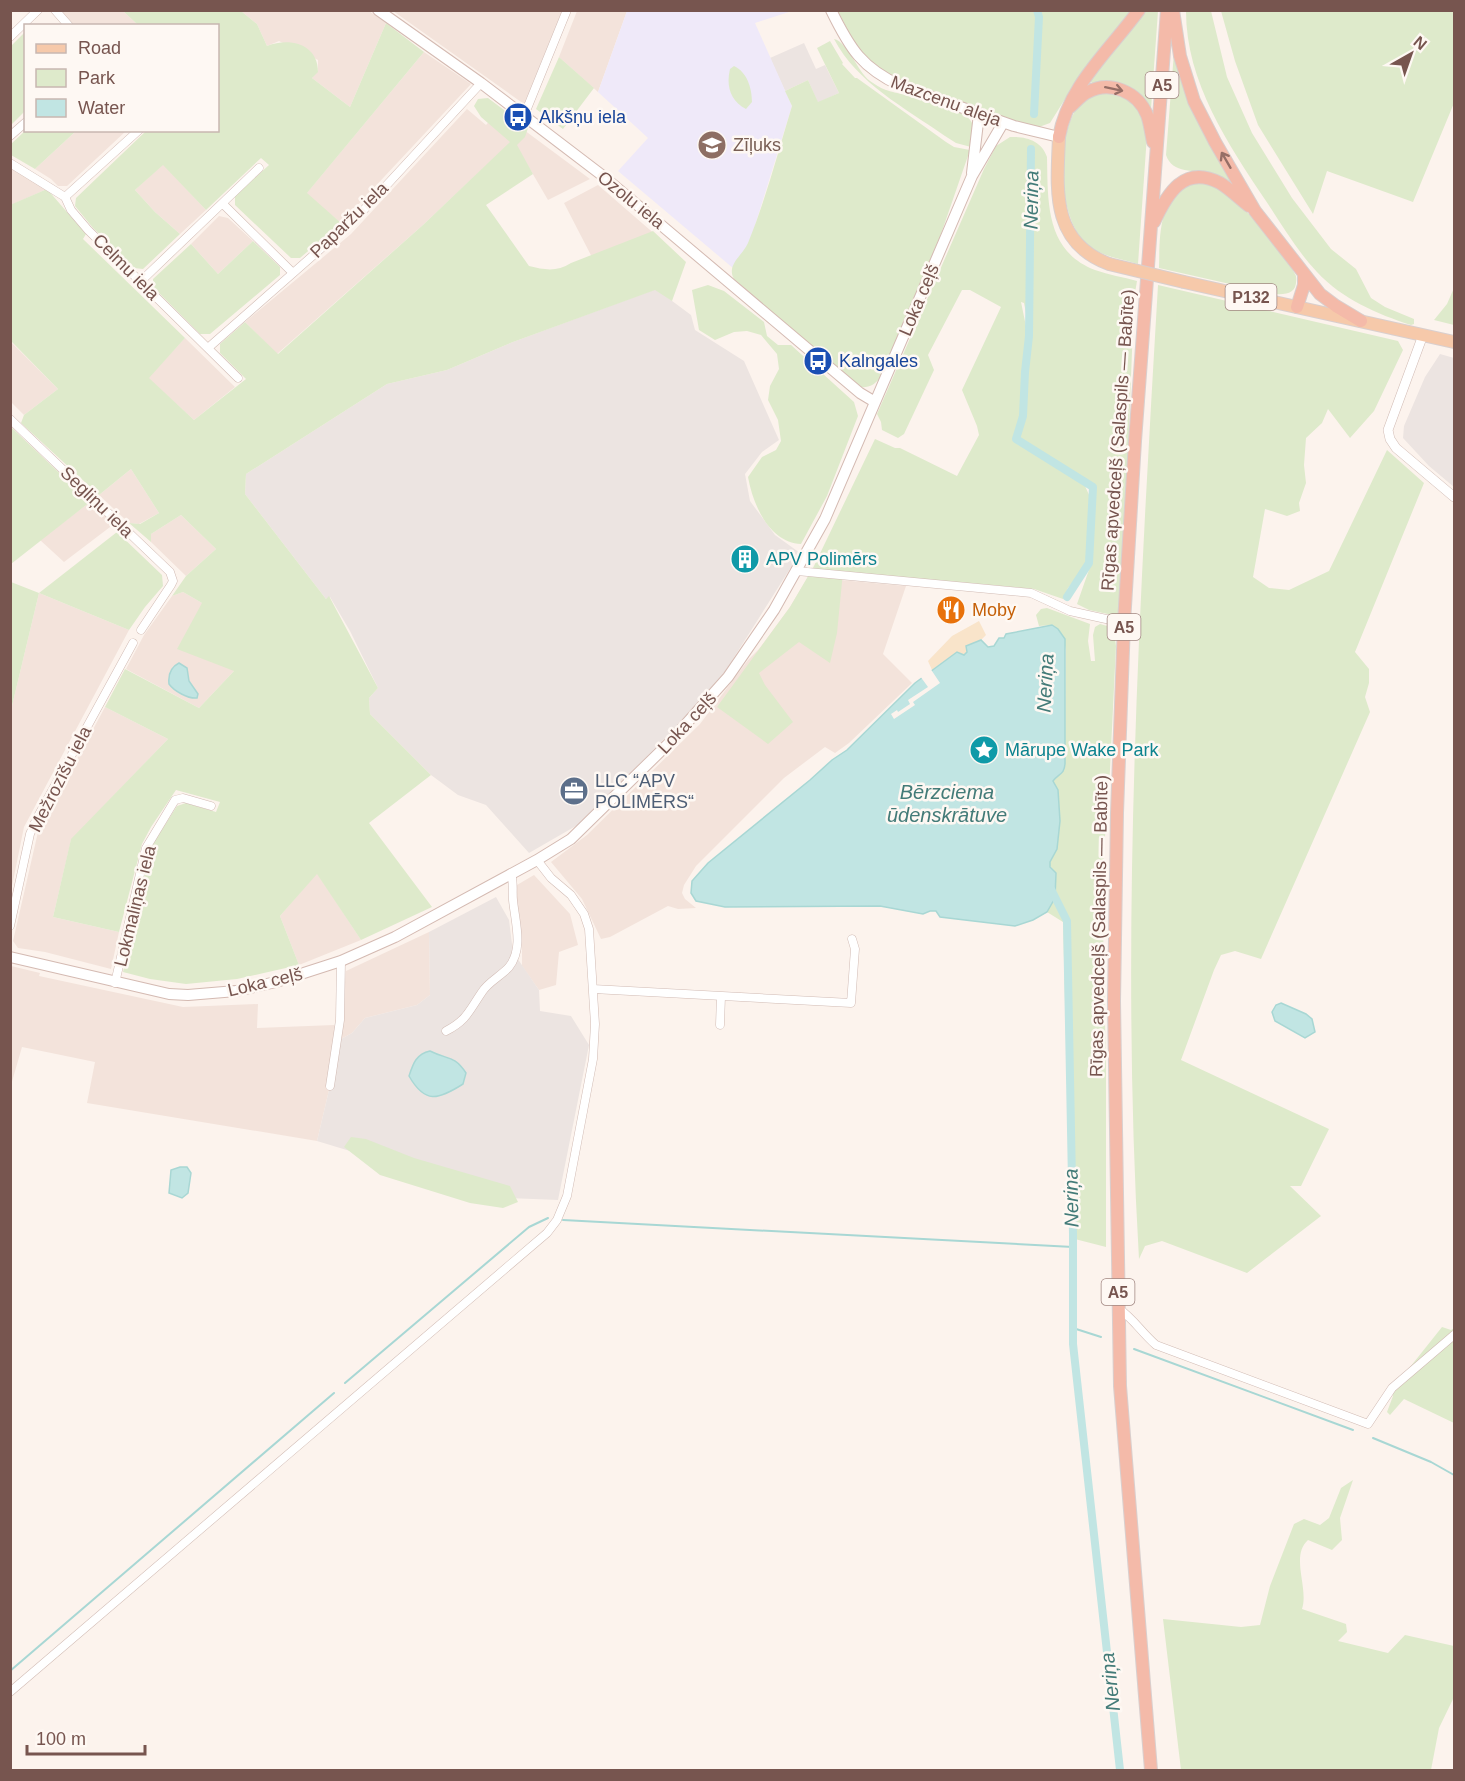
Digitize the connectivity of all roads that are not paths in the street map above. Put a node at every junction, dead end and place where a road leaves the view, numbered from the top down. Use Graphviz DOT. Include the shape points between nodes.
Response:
graph roads {
  1 [pos="38,10"];
  2 [pos="55,10"];
  3 [pos="378,10"];
  4 [pos="567,10"];
  5 [pos="831,10"];
  6 [pos="1139,10"];
  7 [pos="1167,10"];
  8 [pos="1173,10"];
  9 [pos="67,24"];
  10 [pos="10,37"];
  11 [pos="481,83"];
  12 [pos="1065,112"];
  13 [pos="979,114"];
  14 [pos="524,116"];
  15 [pos="1003,123"];
  16 [pos="24,124"];
  17 [pos="137,132"];
  18 [pos="10,136"];
  19 [pos="1059,137"];
  20 [pos="1156,160"];
  21 [pos="10,163"];
  22 [pos="259,168"];
  23 [pos="972,176"];
  24 [pos="65,197"];
  25 [pos="223,204"];
  26 [pos="1255,211"];
  27 [pos="1151,228"];
  28 [pos="293,273"];
  29 [pos="1304,276"];
  30 [pos="140,282"];
  31 [pos="1297,307"];
  32 [pos="1361,321"];
  33 [pos="1423,335"];
  34 [pos="1455,342"];
  35 [pos="208,348"];
  36 [pos="238,378"];
  37 [pos="875,402"];
  38 [pos="10,418"];
  39 [pos="1455,497"];
  40 [pos="797,571"];
  41 [pos="1124,623"];
  42 [pos="141,630"];
  43 [pos="133,643"];
  44 [pos="211,806"];
  45 [pos="537,860"];
  46 [pos="511,873"];
  47 [pos="10,926"];
  48 [pos="852,939"];
  49 [pos="10,957"];
  50 [pos="341,961"];
  51 [pos="115,983"];
  52 [pos="593,989"];
  53 [pos="721,996"];
  54 [pos="720,1025"];
  55 [pos="446,1031"];
  56 [pos="330,1086"];
  57 [pos="1118,1308"];
  58 [pos="1455,1335"];
  59 [pos="10,1692"];
  60 [pos="1151,1770"];
  1 -- 10 [label="street"];
  2 -- 9 [label="street"];
  3 -- 11 [label="main road, Ozolu iela"];
  4 -- 14 [label="street"];
  5 -- 13 [label="main road, Mazcenu aleja" via="849,44 870,69 901,86"];
  6 -- 12 [label="highway" via="1076,89"];
  7 -- 20 [label="highway, Rīgas apvedceļš (Salaspils — Babīte) / A5"];
  26 -- 8 [label="highway, one-way" via="1194,100 1180,56"];
  11 -- 14 [label="main road, Ozolu iela"];
  11 -- 28 [label="street, Paparžu iela" via="359,215"];
  12 -- 19 [label="highway"];
  12 -- 20 [label="highway, one-way" via="1088,92 1105,87 1122,90 1137,99 1147,114"];
  13 -- 15 [label="main road, Mazcenu aleja"];
  13 -- 23 [label="main road, Loka ceļš"];
  14 -- 37 [label="main road, Ozolu iela" via="603,176"];
  15 -- 19 [label="main road, Mazcenu aleja"];
  15 -- 23 [label="main road, Loka ceļš"];
  16 -- 18 [label="street"];
  17 -- 24 [label="street"];
  19 -- 31 [label="main road, P132, bridge" via="1060,211 1067,231 1087,253 1109,264"];
  20 -- 27 [label="highway, Rīgas apvedceļš (Salaspils — Babīte) / A5"];
  21 -- 24 [label="street, Celmu iela"];
  22 -- 25 [label="street"];
  23 -- 37 [label="main road, Loka ceļš"];
  24 -- 30 [label="street, Celmu iela" via="88,230"];
  25 -- 28 [label="street"];
  25 -- 30 [label="street"];
  26 -- 27 [label="highway" via="1220,183 1193,178 1171,190"];
  26 -- 29 [label="highway"];
  27 -- 41 [label="highway, Rīgas apvedceļš (Salaspils — Babīte) / A5"];
  28 -- 35 [label="street, Paparžu iela"];
  29 -- 31 [label="highway"];
  29 -- 32 [label="highway" via="1327,301"];
  30 -- 35 [label="street, Celmu iela"];
  31 -- 32 [label="main road, P132"];
  32 -- 33 [label="main road, P132"];
  33 -- 34 [label="main road, P132"];
  33 -- 39 [label="street" via="1388,430 1396,448"];
  35 -- 36 [label="street, Celmu iela"];
  37 -- 40 [label="main road, Loka ceļš" via="833,502"];
  38 -- 42 [label="street, Segliņu iela" via="170,572 173,580 169,590"];
  40 -- 41 [label="street" via="1031,593 1070,611"];
  40 -- 45 [label="main road, Loka ceļš" via="733,669 696,714 589,823"];
  41 -- 57 [label="highway, Rīgas apvedceļš (Salaspils — Babīte) / A5" via="1114,1001"];
  43 -- 47 [label="street, Mežrozīšu iela" via="36,820"];
  44 -- 51 [label="street, Lokmaliņas iela" via="183,798 176,800 146,848"];
  45 -- 46 [label="main road, Loka ceļš"];
  45 -- 52 [label="street" via="584,914 589,929"];
  46 -- 50 [label="main road, Loka ceļš" via="395,937"];
  46 -- 55 [label="street" via="517,953 509,966 483,989 461,1024"];
  48 -- 53 [label="street" via="855,949 851,1007"];
  49 -- 51 [label="main road, Loka ceļš"];
  50 -- 51 [label="main road, Loka ceļš" via="276,982 188,996"];
  50 -- 56 [label="street" via="340,1020"];
  52 -- 53 [label="street"];
  52 -- 59 [label="street" via="593,1059 567,1196 547,1233"];
  53 -- 54 [label="street"];
  57 -- 58 [label="street" via="1156,1345 1368,1424 1392,1388"];
  57 -- 60 [label="highway, Rīgas apvedceļš (Salaspils — Babīte) / A5" via="1120,1386"];
}
